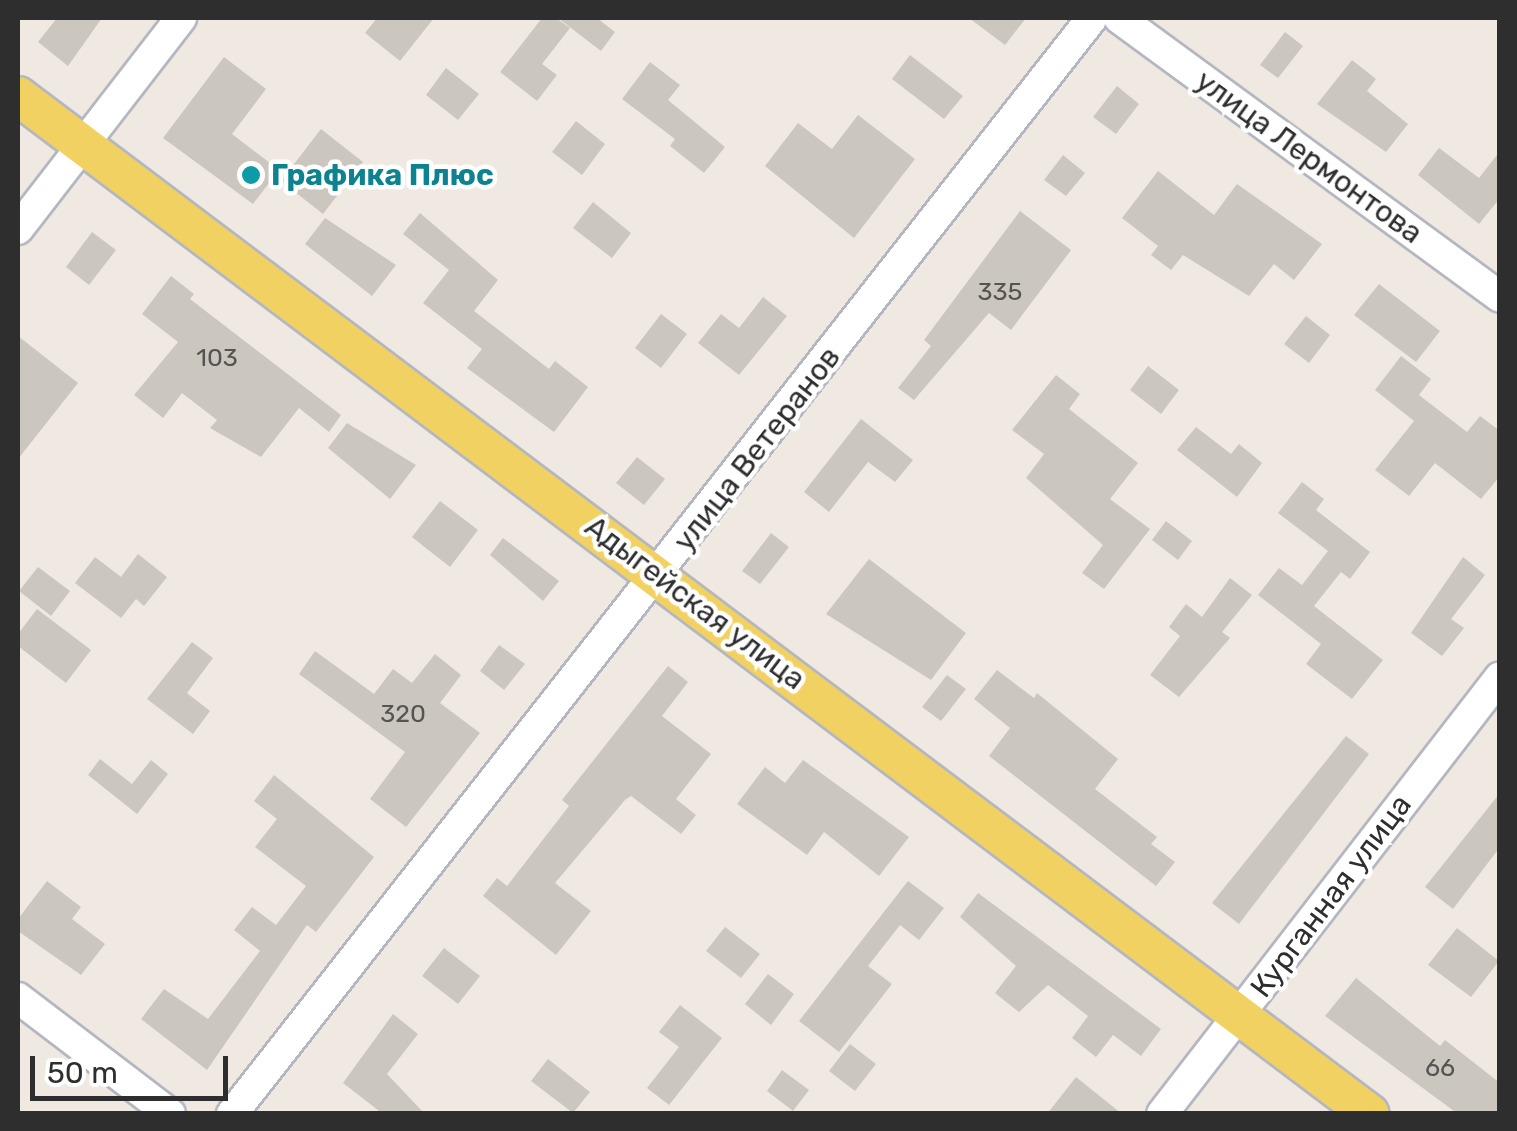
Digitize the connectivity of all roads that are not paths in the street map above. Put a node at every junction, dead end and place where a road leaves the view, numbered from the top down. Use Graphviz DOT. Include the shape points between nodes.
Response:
graph roads {
  1 [pos="182,18"];
  2 [pos="1092,18"];
  3 [pos="1119,18"];
  4 [pos="18,96"];
  5 [pos="83,145"];
  6 [pos="18,229"];
  7 [pos="1500,297"];
  8 [pos="660,575"];
  9 [pos="1500,677"];
  10 [pos="18,998"];
  11 [pos="1242,1012"];
  12 [pos="170,1114"];
  13 [pos="232,1114"];
  14 [pos="1162,1114"];
  15 [pos="1370,1114"];
  1 -- 5 [label="street"];
  2 -- 8 [label="street, улица Ветеранов"];
  3 -- 7 [label="street, улица Лермонтова"];
  4 -- 5 [label="main road, Адыгейская улица"];
  5 -- 6 [label="street"];
  5 -- 8 [label="main road, Адыгейская улица"];
  8 -- 11 [label="main road, Адыгейская улица"];
  8 -- 13 [label="street, улица Ветеранов"];
  9 -- 11 [label="street, Курганная улица"];
  10 -- 12 [label="street"];
  11 -- 14 [label="street, Курганная улица"];
  11 -- 15 [label="main road, Адыгейская улица"];
}
